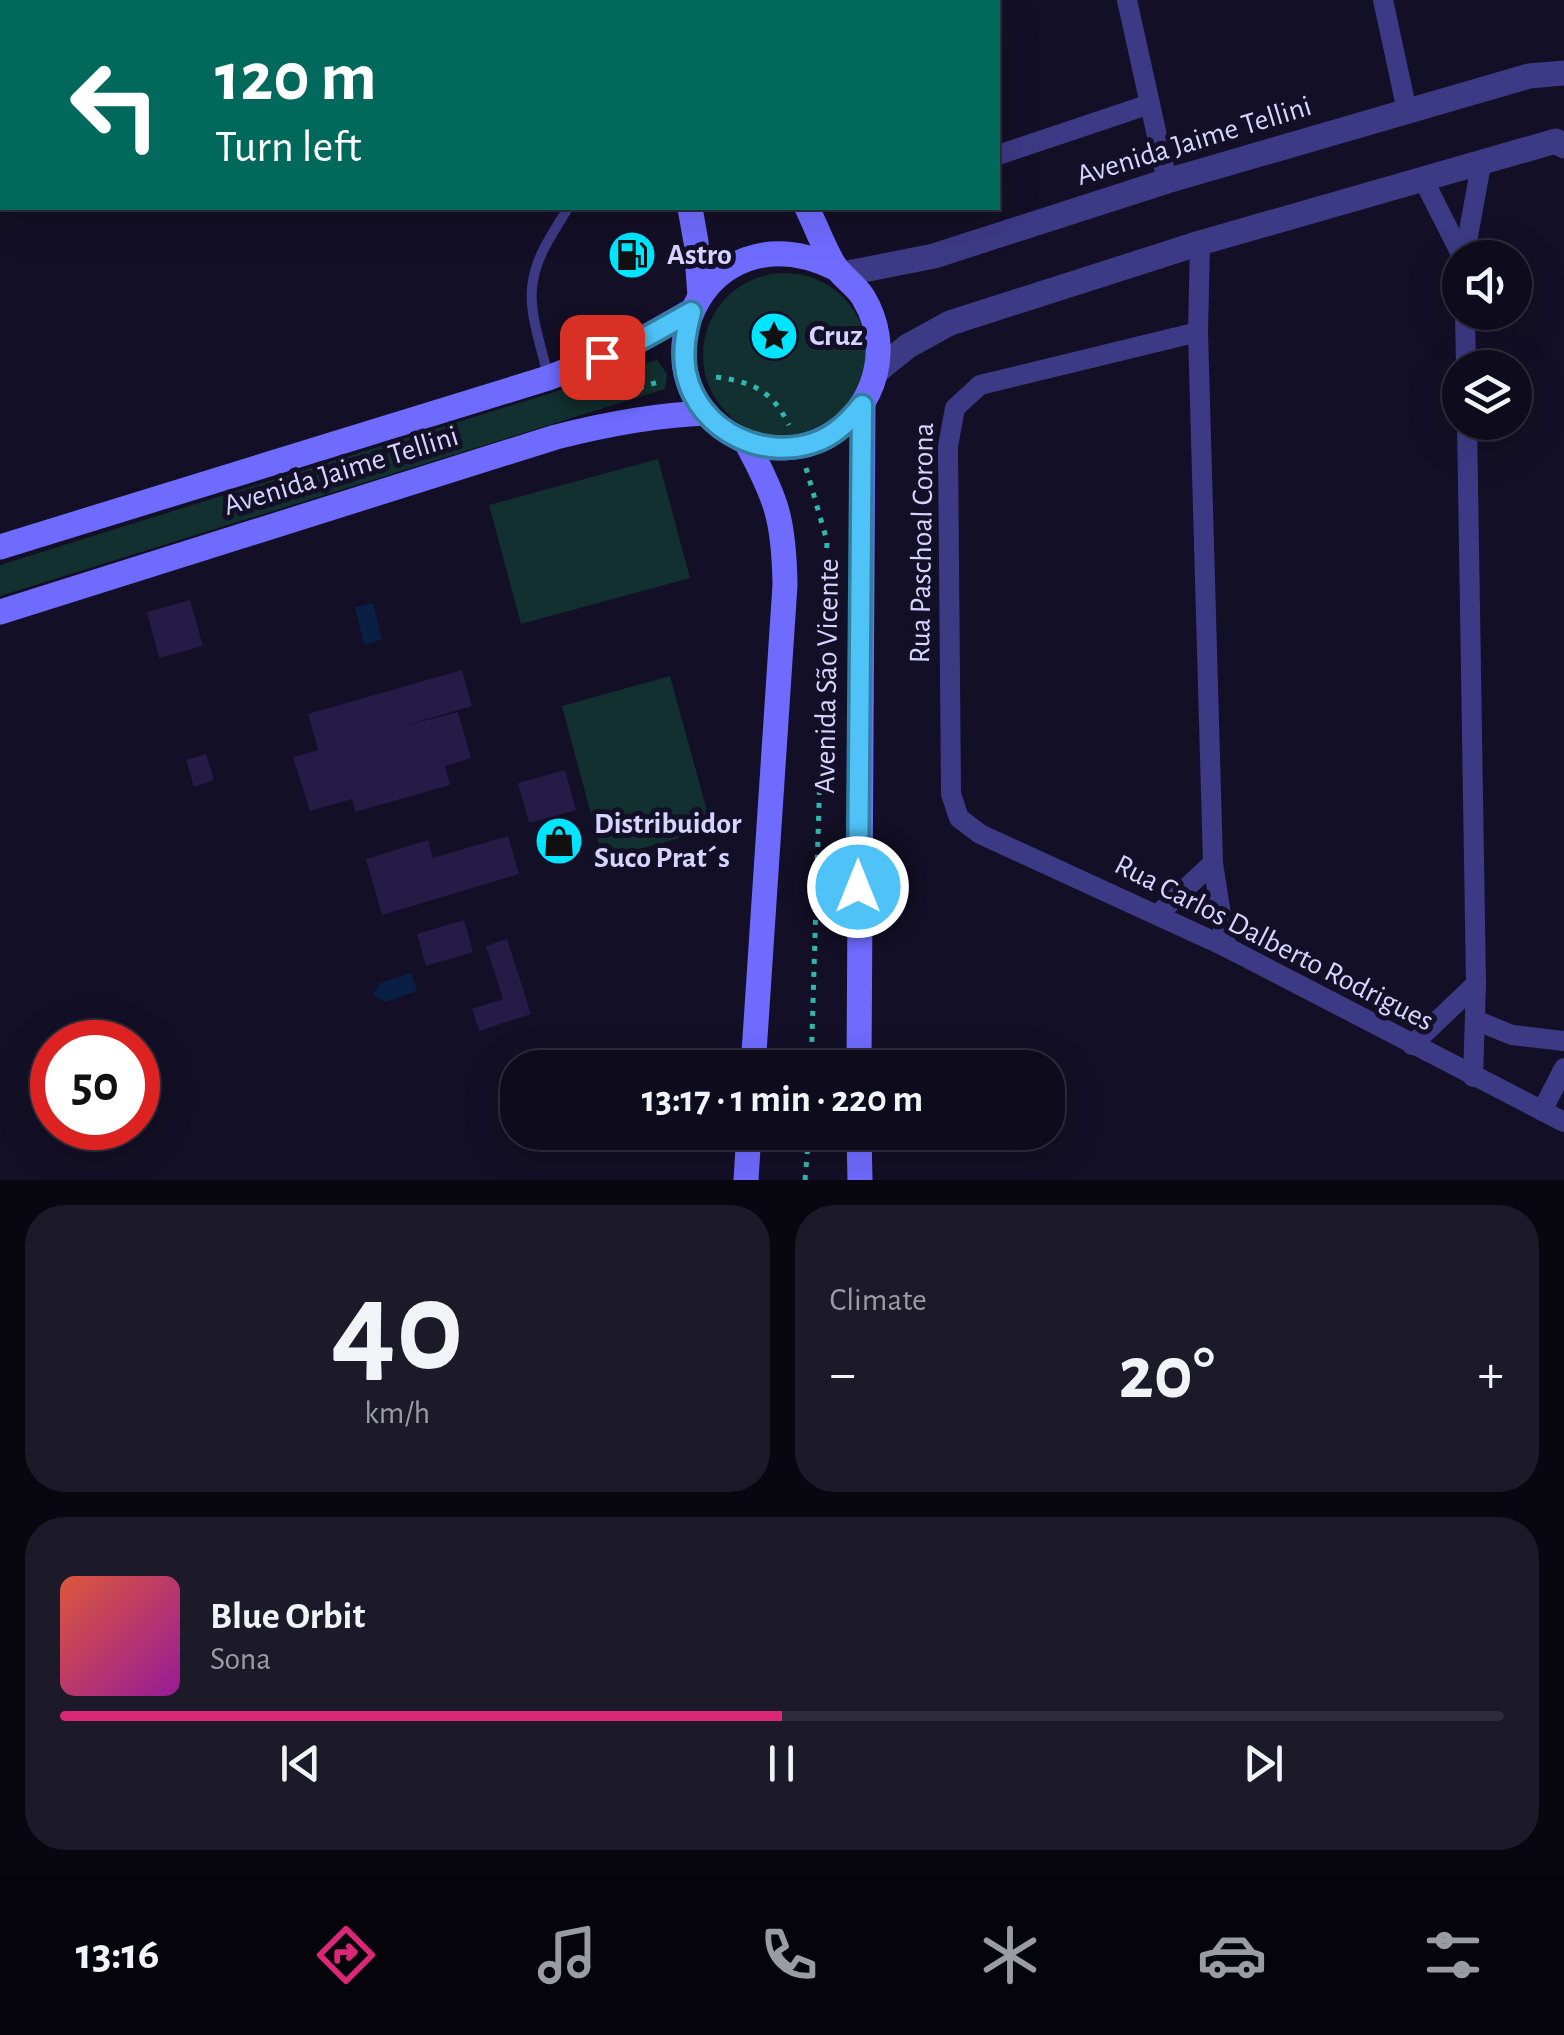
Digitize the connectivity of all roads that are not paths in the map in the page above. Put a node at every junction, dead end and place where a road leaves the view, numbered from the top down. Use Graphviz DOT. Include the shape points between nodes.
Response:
graph roads {
  1 [pos="1127,0"];
  2 [pos="1383,0"];
  3 [pos="1564,73"];
  4 [pos="1150,104"];
  5 [pos="1407,112"];
  6 [pos="1561,137"];
  7 [pos="1000,154"];
  8 [pos="1480,164"];
  9 [pos="1422,177"];
  10 [pos="1167,181"];
  11 [pos="567,210"];
  12 [pos="690,210"];
  13 [pos="809,210"];
  14 [pos="1454,240"];
  15 [pos="1466,240"];
  16 [pos="1200,243"];
  17 [pos="839,271"];
  18 [pos="696,304"];
  19 [pos="1198,332"];
  20 [pos="877,370"];
  21 [pos="548,378"];
  22 [pos="862,405"];
  23 [pos="706,413"];
  24 [pos="1466,440"];
  25 [pos="746,442"];
  26 [pos="0,548"];
  27 [pos="0,612"];
  28 [pos="959,818"];
  29 [pos="1214,863"];
  30 [pos="1157,916"];
  31 [pos="1226,947"];
  32 [pos="1476,984"];
  33 [pos="1475,1020"];
  34 [pos="1564,1040"];
  35 [pos="1412,1044"];
  36 [pos="754,1050"];
  37 [pos="859,1050"];
  38 [pos="1564,1068"];
  39 [pos="1472,1076"];
  40 [pos="1542,1111"];
  41 [pos="1564,1122"];
  42 [pos="748,1150"];
  43 [pos="859,1150"];
  44 [pos="746,1180"];
  45 [pos="860,1180"];
  1 -- 4 [label="street"];
  2 -- 5 [label="street"];
  3 -- 5 [label="street, Avenida Jaime Tellini" via="1530,76"];
  4 -- 7 [label="street"];
  4 -- 10 [label="street"];
  5 -- 10 [label="street, Avenida Jaime Tellini"];
  6 -- 8 [label="street"];
  8 -- 9 [label="street"];
  8 -- 15 [label="street"];
  9 -- 14 [label="street"];
  9 -- 16 [label="street"];
  10 -- 17 [label="street, Avenida Jaime Tellini" via="934,256"];
  11 -- 21 [label="lane" via="532,281"];
  12 -- 18 [label="main road"];
  13 -- 17 [label="main road"];
  16 -- 19 [label="street"];
  16 -- 20 [label="street" via="950,324"];
  17 -- 18 [label="main road, Avenida Jaime Tellini" via="812,257 762,254 716,276"];
  17 -- 20 [label="main road" via="874,317"];
  18 -- 21 [label="main road, Avenida Jaime Tellini" via="628,347"];
  18 -- 23 [label="main road" via="684,342 686,373"];
  19 -- 28 [label="street, Rua Paschoal Corona" via="980,385 955,408 948,523 951,794"];
  19 -- 29 [label="street"];
  20 -- 22 [label="main road"];
  21 -- 26 [label="main road, Avenida Jaime Tellini"];
  22 -- 25 [label="main road" via="845,425 800,447"];
  22 -- 37 [label="main road, Avenida São Vicente"];
  23 -- 25 [label="main road"];
  23 -- 27 [label="main road, Avenida Jaime Tellini" via="610,422 556,437"];
  24 -- 32 [label="street"];
  25 -- 36 [label="main road, Avenida São Vicente" via="778,507 785,585"];
  28 -- 30 [label="street, Rua Carlos Dalberto Rodrigues" via="980,834"];
  29 -- 30 [label="street"];
  29 -- 31 [label="street"];
  30 -- 31 [label="street, Rua Carlos Dalberto Rodrigues"];
  31 -- 35 [label="street, Rua Carlos Dalberto Rodrigues"];
  32 -- 33 [label="street"];
  32 -- 35 [label="street"];
  33 -- 34 [label="street" via="1512,1035"];
  33 -- 39 [label="street"];
  35 -- 39 [label="street, Rua Carlos Dalberto Rodrigues"];
  38 -- 40 [label="street"];
  39 -- 40 [label="street, Rua Carlos Dalberto Rodrigues"];
  40 -- 41 [label="street, Rua Carlos Dalberto Rodrigues"];
  42 -- 44 [label="main road"];
  43 -- 45 [label="main road"];
}
